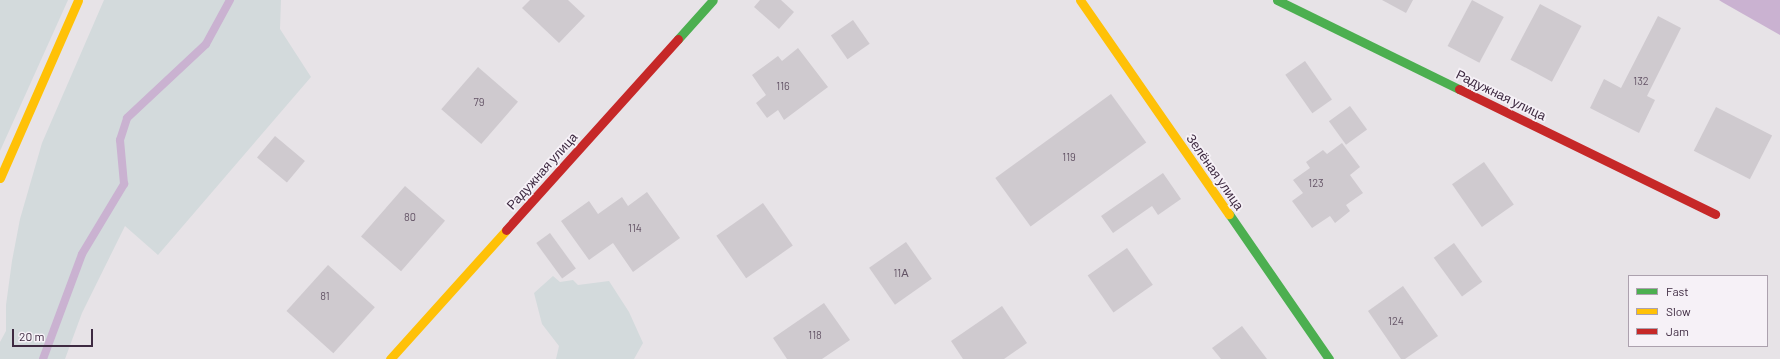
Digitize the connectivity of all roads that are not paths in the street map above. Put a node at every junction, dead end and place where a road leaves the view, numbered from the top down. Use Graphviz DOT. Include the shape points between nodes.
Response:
graph roads {
  1 [pos="78,0"];
  2 [pos="713,0"];
  3 [pos="1080,0"];
  4 [pos="1276,0"];
  5 [pos="0,178"];
  6 [pos="1714,214"];
  7 [pos="390,359"];
  8 [pos="1329,359"];
  1 -- 5 [label="street"];
  2 -- 7 [label="street, Радужная улица"];
  3 -- 8 [label="street, Зелёная улица"];
  4 -- 6 [label="street, Радужная улица"];
}
